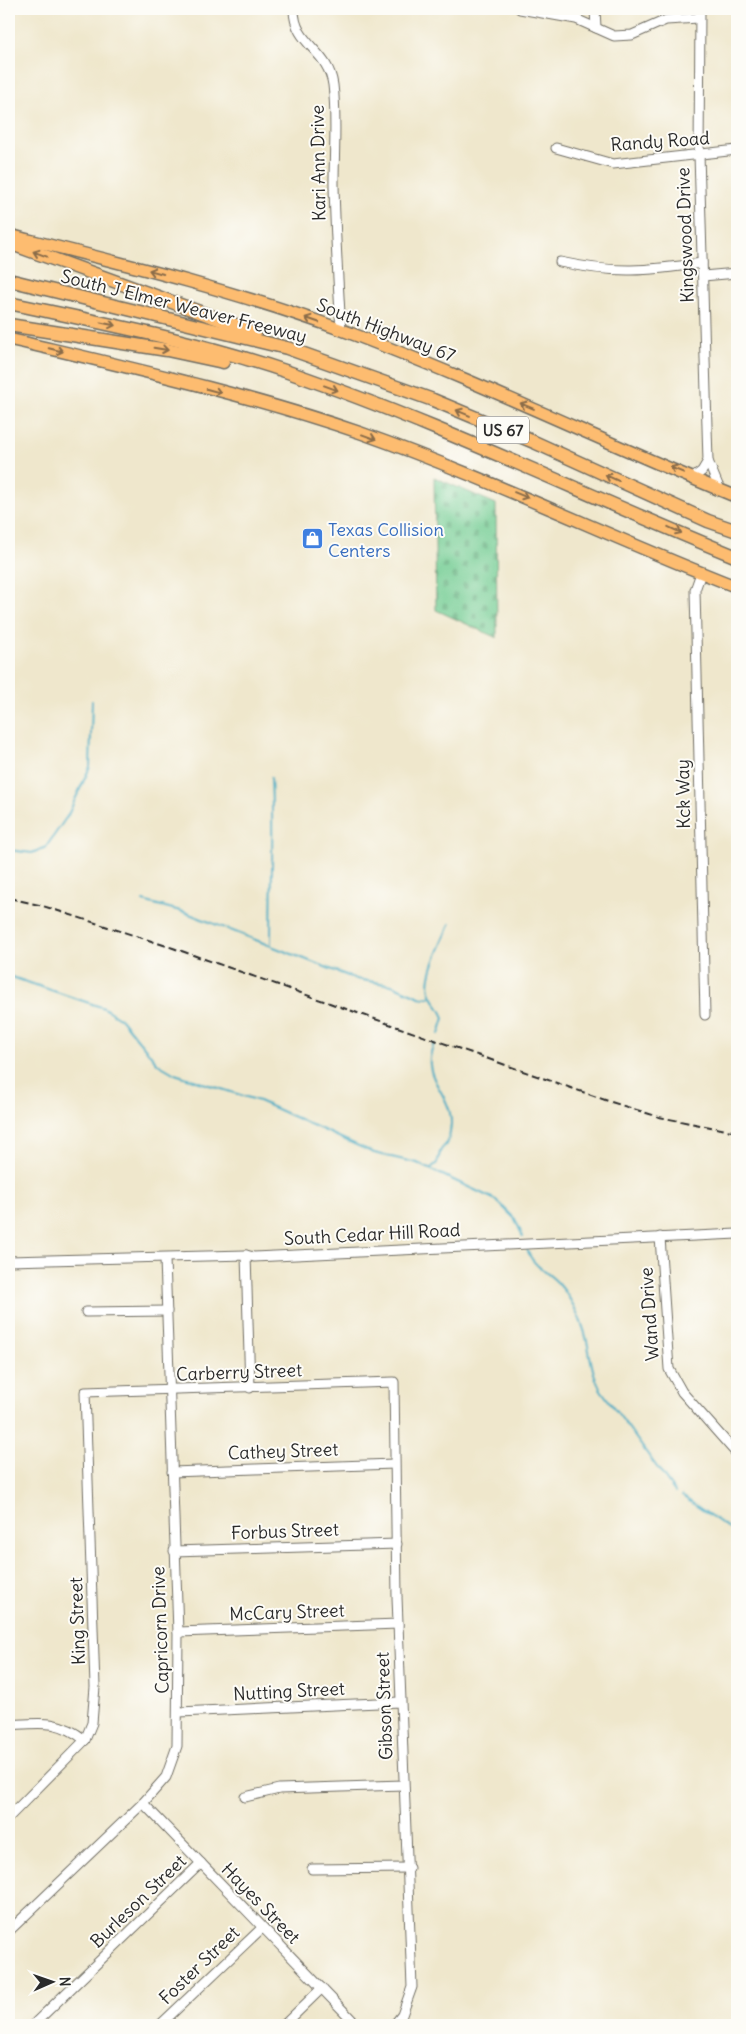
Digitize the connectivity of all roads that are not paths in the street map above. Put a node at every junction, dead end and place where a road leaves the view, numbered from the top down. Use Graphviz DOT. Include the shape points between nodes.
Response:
graph roads {
  1 [pos="294,9"];
  2 [pos="520,9"];
  3 [pos="595,9"];
  4 [pos="699,13"];
  5 [pos="596,28"];
  6 [pos="556,148"];
  7 [pos="737,150"];
  8 [pos="699,154"];
  9 [pos="9,235"];
  10 [pos="9,243"];
  11 [pos="560,262"];
  12 [pos="702,263"];
  13 [pos="737,273"];
  14 [pos="703,276"];
  15 [pos="9,280"];
  16 [pos="9,303"];
  17 [pos="9,325"];
  18 [pos="341,330"];
  19 [pos="9,339"];
  20 [pos="265,341"];
  21 [pos="285,371"];
  22 [pos="708,461"];
  23 [pos="693,478"];
  24 [pos="720,490"];
  25 [pos="737,497"];
  26 [pos="737,531"];
  27 [pos="737,557"];
  28 [pos="701,573"];
  29 [pos="737,587"];
  30 [pos="705,1015"];
  31 [pos="737,1234"];
  32 [pos="660,1238"];
  33 [pos="246,1255"];
  34 [pos="165,1259"];
  35 [pos="9,1261"];
  36 [pos="167,1311"];
  37 [pos="86,1312"];
  38 [pos="394,1382"];
  39 [pos="250,1388"];
  40 [pos="169,1391"];
  41 [pos="85,1392"];
  42 [pos="737,1454"];
  43 [pos="394,1464"];
  44 [pos="172,1472"];
  45 [pos="396,1544"];
  46 [pos="174,1551"];
  47 [pos="398,1624"];
  48 [pos="178,1632"];
  49 [pos="400,1702"];
  50 [pos="179,1712"];
  51 [pos="9,1725"];
  52 [pos="84,1740"];
  53 [pos="403,1785"];
  54 [pos="245,1797"];
  55 [pos="143,1803"];
  56 [pos="9,1817"];
  57 [pos="201,1863"];
  58 [pos="409,1868"];
  59 [pos="312,1870"];
  60 [pos="262,1928"];
  61 [pos="9,1932"];
  62 [pos="322,1988"];
  63 [pos="33,2025"];
  64 [pos="160,2025"];
  65 [pos="284,2025"];
  66 [pos="357,2025"];
  67 [pos="394,2025"];
  1 -- 18 [label="street, Kari Ann Drive" via="296,27 324,58 333,85"];
  2 -- 5 [label="street" via="576,19"];
  3 -- 5 [label="street"];
  4 -- 5 [label="street" via="666,20 632,35 614,36"];
  4 -- 8 [label="street, Kingswood Drive"];
  6 -- 8 [label="street, Randy Road" via="613,164"];
  7 -- 8 [label="street, Randy Road"];
  8 -- 12 [label="street, Kingswood Drive"];
  18 -- 9 [label="main road, South Highway 67, one-way" via="209,286"];
  20 -- 10 [label="highway, one-way" via="241,326"];
  11 -- 12 [label="street" via="586,268 645,271"];
  12 -- 14 [label="street, Kingswood Drive"];
  13 -- 14 [label="street"];
  14 -- 22 [label="street, Kingswood Drive"];
  15 -- 20 [label="highway, South J Elmer Weaver Freeway / US 67"];
  16 -- 21 [label="highway, South J Elmer Weaver Freeway / US 67, one-way" via="148,332"];
  17 -- 21 [label="highway, one-way"];
  23 -- 18 [label="main road, South Highway 67, one-way" via="505,396"];
  19 -- 28 [label="main road, one-way" via="269,405 358,433 467,473"];
  26 -- 20 [label="highway, South J Elmer Weaver Freeway / US 67, one-way" via="433,400"];
  21 -- 27 [label="highway, South J Elmer Weaver Freeway / US 67, one-way" via="444,431"];
  22 -- 23 [label="street"];
  22 -- 24 [label="street, Kingswood Drive"];
  23 -- 24 [label="main road, South Highway 67"];
  24 -- 25 [label="main road, South Highway 67"];
  28 -- 29 [label="main road"];
  28 -- 30 [label="street, Kck Way" via="695,590"];
  31 -- 32 [label="street, South Cedar Hill Road"];
  32 -- 33 [label="street, South Cedar Hill Road"];
  32 -- 42 [label="street, Wand Drive" via="669,1370 682,1392"];
  33 -- 34 [label="street, South Cedar Hill Road"];
  33 -- 39 [label="street"];
  34 -- 35 [label="street, South Cedar Hill Road"];
  34 -- 36 [label="street, Capricorn Drive"];
  36 -- 37 [label="street"];
  36 -- 40 [label="street, Capricorn Drive"];
  38 -- 39 [label="street, Carberry Street"];
  38 -- 43 [label="street, Gibson Street"];
  39 -- 40 [label="street, Carberry Street"];
  40 -- 41 [label="street, Carberry Street"];
  40 -- 44 [label="street, Capricorn Drive"];
  41 -- 52 [label="street, King Street" via="95,1687 92,1723"];
  43 -- 44 [label="street, Cathey Street"];
  43 -- 45 [label="street, Gibson Street"];
  44 -- 46 [label="street, Capricorn Drive"];
  45 -- 46 [label="street, Forbus Street"];
  45 -- 47 [label="street, Gibson Street"];
  46 -- 48 [label="street, Capricorn Drive"];
  47 -- 48 [label="street, McCary Street"];
  47 -- 49 [label="street, Gibson Street"];
  48 -- 50 [label="street, Capricorn Drive"];
  49 -- 50 [label="street, Nutting Street"];
  49 -- 53 [label="street, Gibson Street"];
  50 -- 55 [label="street, Capricorn Drive" via="178,1746 166,1777"];
  51 -- 52 [label="street" via="54,1723 71,1729"];
  52 -- 56 [label="street, King Street"];
  53 -- 54 [label="street" via="279,1789"];
  53 -- 58 [label="street, Gibson Street"];
  55 -- 57 [label="street, Hayes Street"];
  55 -- 61 [label="street, Capricorn Drive"];
  57 -- 60 [label="street, Hayes Street"];
  57 -- 63 [label="street, Burleson Street"];
  58 -- 59 [label="street"];
  58 -- 67 [label="street, Gibson Street" via="412,1986 402,2015"];
  60 -- 62 [label="street, Hayes Street"];
  60 -- 64 [label="street, Foster Street"];
  62 -- 65 [label="street"];
  62 -- 66 [label="street, Hayes Street"];
}
